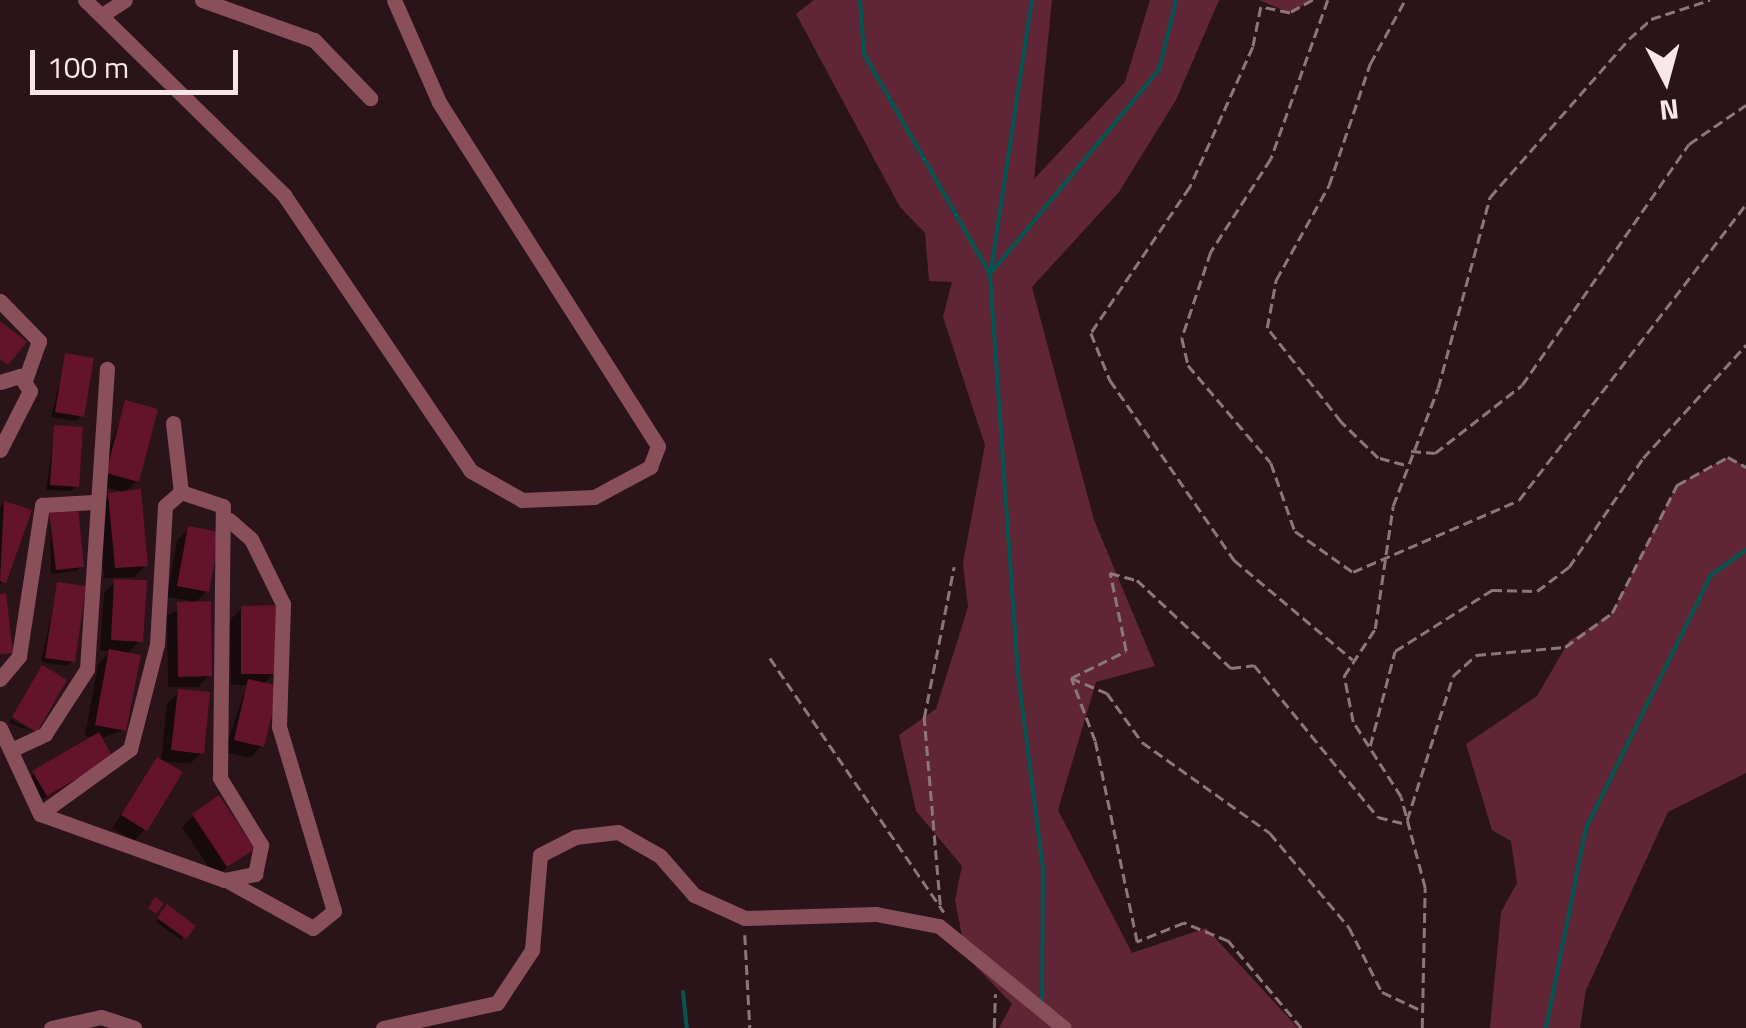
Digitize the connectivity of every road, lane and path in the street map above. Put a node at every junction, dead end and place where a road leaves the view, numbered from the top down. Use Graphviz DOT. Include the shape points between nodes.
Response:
graph roads {
  1 [pos="85,0"];
  2 [pos="125,0"];
  3 [pos="202,0"];
  4 [pos="394,0"];
  5 [pos="1314,0"];
  6 [pos="1328,0"];
  7 [pos="1406,0"];
  8 [pos="1710,0"];
  9 [pos="102,14"];
  10 [pos="370,98"];
  11 [pos="1746,105"];
  12 [pos="1746,204"];
  13 [pos="0,301"];
  14 [pos="1746,345"];
  15 [pos="106,370"];
  16 [pos="25,380"];
  17 [pos="0,382"];
  18 [pos="7,406"];
  19 [pos="172,422"];
  20 [pos="0,450"];
  21 [pos="1410,451"];
  22 [pos="1406,466"];
  23 [pos="1746,467"];
  24 [pos="181,492"];
  25 [pos="93,502"];
  26 [pos="229,520"];
  27 [pos="1385,565"];
  28 [pos="954,567"];
  29 [pos="770,658"];
  30 [pos="1354,661"];
  31 [pos="1071,678"];
  32 [pos="0,679"];
  33 [pos="0,728"];
  34 [pos="1370,747"];
  35 [pos="11,750"];
  36 [pos="40,814"];
  37 [pos="1406,824"];
  38 [pos="224,880"];
  39 [pos="745,918"];
  40 [pos="996,967"];
  41 [pos="1420,1010"];
  42 [pos="51,1028"];
  43 [pos="134,1028"];
  44 [pos="383,1028"];
  45 [pos="750,1028"];
  46 [pos="994,1028"];
  47 [pos="1064,1028"];
  48 [pos="1301,1028"];
  49 [pos="1422,1028"];
  1 -- 9 [label="street"];
  2 -- 9 [label="street"];
  3 -- 10 [label="street" via="314,40"];
  4 -- 9 [label="street" via="439,102 658,446 650,468 594,496 522,500 470,471 284,195"];
  5 -- 30 [label="path" via="1290,13 1261,6 1253,47 1190,188 1091,333 1110,380 1234,560"];
  6 -- 27 [label="path" via="1271,159 1211,252 1182,338 1188,365 1271,463 1295,531 1353,572"];
  7 -- 22 [label="path" via="1370,64 1329,185 1276,280 1266,328 1340,422 1378,458"];
  8 -- 21 [label="path" via="1652,19 1629,39 1490,197 1438,388"];
  11 -- 21 [label="path" via="1689,144 1522,386 1434,453"];
  12 -- 27 [label="path" via="1520,500"];
  13 -- 16 [label="street" via="39,341"];
  14 -- 34 [label="path" via="1644,458 1570,567 1537,591 1492,590 1396,651"];
  15 -- 25 [label="street"];
  16 -- 17 [label="street"];
  16 -- 18 [label="street" via="30,398"];
  18 -- 20 [label="street"];
  19 -- 24 [label="street"];
  21 -- 22 [label="path"];
  22 -- 27 [label="path"];
  23 -- 37 [label="path" via="1728,457 1677,485 1612,613 1581,636 1565,646 1476,655 1453,676"];
  24 -- 26 [label="street" via="208,496"];
  24 -- 36 [label="street" via="165,506 157,644 130,748"];
  25 -- 32 [label="street" via="42,505 19,656"];
  25 -- 35 [label="street" via="98,572 87,669 46,734"];
  26 -- 38 [label="street" via="219,768 261,845 255,874"];
  26 -- 38 [label="street" via="260,552 282,604 279,726 334,911 313,928"];
  27 -- 30 [label="path" via="1374,629"];
  28 -- 29 [label="path" via="924,718 940,906"];
  30 -- 34 [label="path" via="1344,676 1353,722"];
  31 -- 37 [label="path" via="1126,651 1110,573 1137,580 1231,668 1254,666 1378,817"];
  31 -- 41 [label="path" via="1107,693 1142,742 1270,833 1349,927 1382,992"];
  31 -- 48 [label="path" via="1095,741 1138,942 1184,923 1228,940"];
  33 -- 35 [label="street"];
  34 -- 37 [label="path"];
  35 -- 36 [label="street"];
  36 -- 38 [label="street"];
  37 -- 41 [label="path" via="1425,888"];
  39 -- 40 [label="street" via="876,914 940,926"];
  39 -- 44 [label="street" via="694,895 660,856 618,832 575,837 540,856 532,950 497,1003"];
  39 -- 45 [label="path"];
  40 -- 46 [label="path"];
  40 -- 47 [label="street"];
  41 -- 49 [label="path"];
  42 -- 43 [label="street" via="102,1017"];
}
